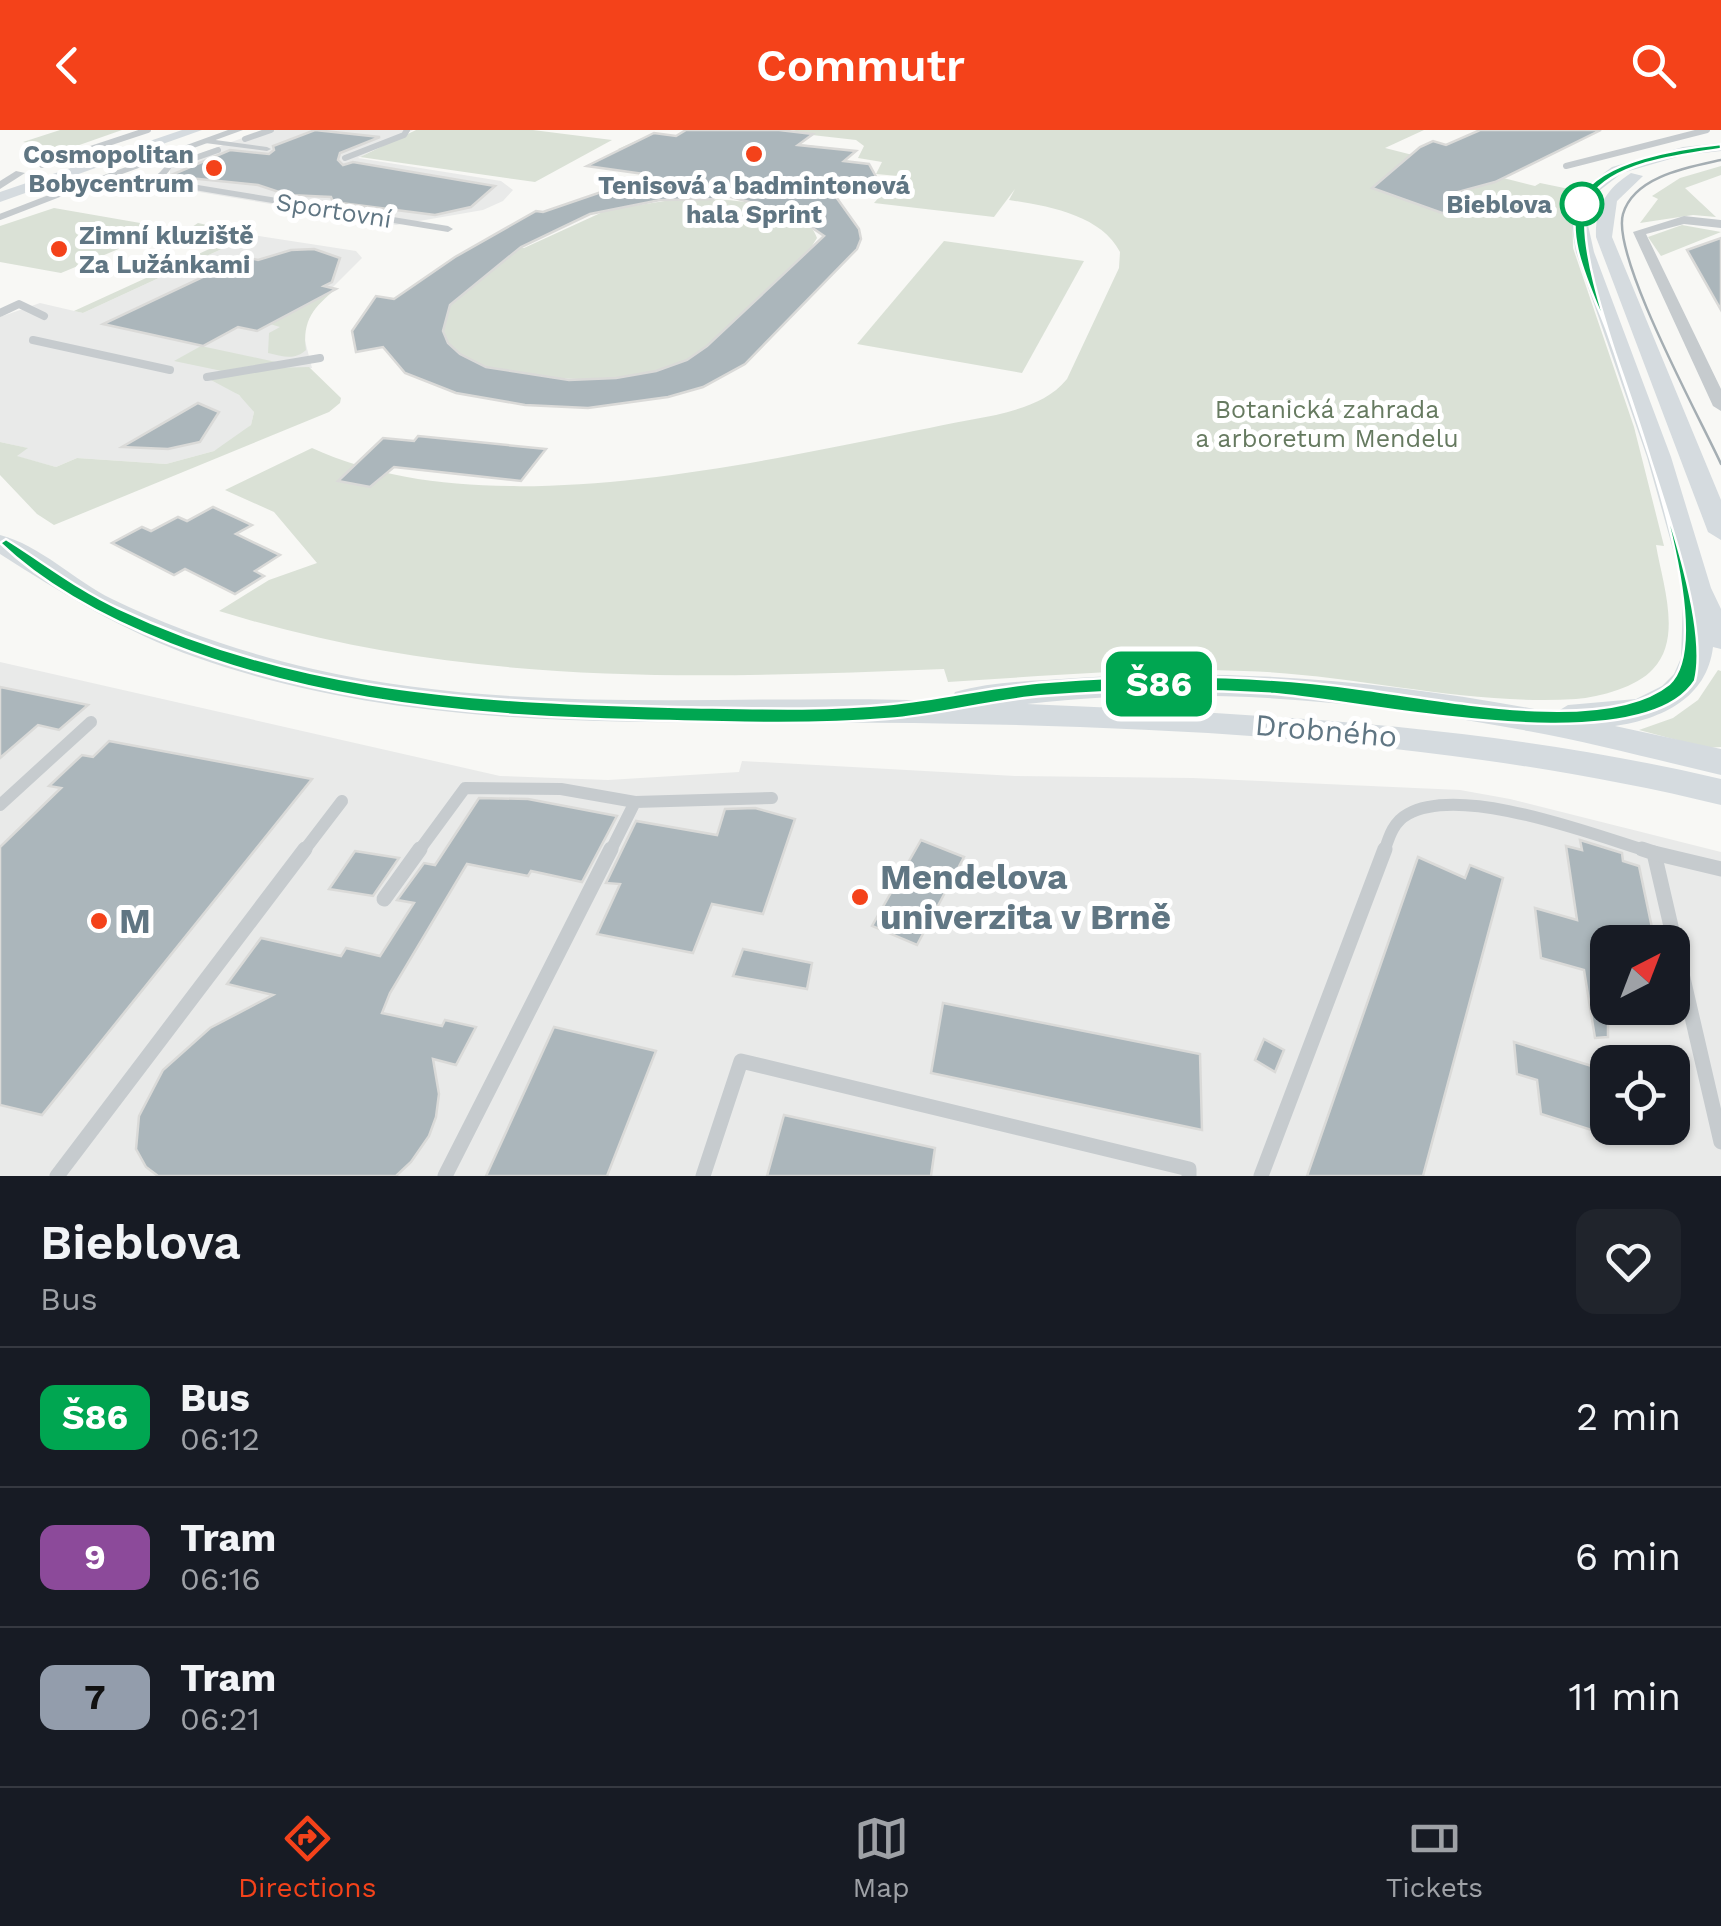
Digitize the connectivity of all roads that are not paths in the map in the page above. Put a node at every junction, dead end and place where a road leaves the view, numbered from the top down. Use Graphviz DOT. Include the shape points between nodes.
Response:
graph roads {
  1 [pos="148,130"];
  2 [pos="271,130"];
  3 [pos="407,130"];
  4 [pos="1707,130"];
  5 [pos="202,135"];
  6 [pos="242,135"];
  7 [pos="267,149"];
  8 [pos="218,150"];
  9 [pos="1721,150"];
  10 [pos="345,158"];
  11 [pos="150,162"];
  12 [pos="42,166"];
  13 [pos="170,166"];
  14 [pos="1566,166"];
  15 [pos="0,170"];
  16 [pos="92,182"];
  17 [pos="155,182"];
  18 [pos="0,186"];
  19 [pos="238,186"];
  20 [pos="220,193"];
  21 [pos="0,197"];
  22 [pos="0,216"];
  23 [pos="1716,224"];
  24 [pos="448,229"];
  25 [pos="0,313"];
  26 [pos="44,316"];
  27 [pos="33,340"];
  28 [pos="320,358"];
  29 [pos="170,370"];
  30 [pos="1713,375"];
  31 [pos="207,376"];
  32 [pos="1721,406"];
  33 [pos="1721,532"];
  34 [pos="0,543"];
  35 [pos="1696,588"];
  36 [pos="1721,639"];
  37 [pos="888,712"];
  38 [pos="1507,716"];
  39 [pos="91,722"];
  40 [pos="1716,780"];
  41 [pos="772,798"];
  42 [pos="342,802"];
  43 [pos="635,802"];
  44 [pos="0,805"];
  45 [pos="1654,853"];
  46 [pos="1721,869"];
  47 [pos="384,898"];
  48 [pos="1721,1142"];
  49 [pos="57,1176"];
  50 [pos="446,1176"];
  51 [pos="703,1176"];
  52 [pos="1189,1176"];
  53 [pos="1261,1176"];
  1 -- 12 [label="lane"];
  2 -- 6 [label="lane"];
  3 -- 10 [label="lane"];
  4 -- 14 [label="lane"];
  5 -- 6 [label="street, Sportovní"];
  5 -- 7 [label="street, Sportovní"];
  5 -- 11 [label="street, Sportovní"];
  5 -- 21 [label="main road, Sportovní"];
  8 -- 13 [label="lane"];
  9 -- 33 [label="main road" via="1638,175 1613,193 1603,220 1611,256"];
  9 -- 35 [label="main road" via="1683,151 1618,170 1588,192 1578,216 1660,457"];
  11 -- 13 [label="lane"];
  11 -- 16 [label="street, Sportovní"];
  13 -- 17 [label="lane"];
  15 -- 18 [label="street" via="20,173"];
  16 -- 17 [label="lane" via="116,188"];
  16 -- 22 [label="lane"];
  17 -- 20 [label="street, Sportovní"];
  19 -- 20 [label="street, Sportovní"];
  20 -- 24 [label="street, Sportovní"];
  23 -- 30 [label="street" via="1665,222 1639,232"];
  25 -- 26 [label="lane" via="20,304"];
  27 -- 29 [label="lane"];
  28 -- 31 [label="lane"];
  30 -- 32 [label="street"];
  34 -- 37 [label="main road, Drobného" via="146,628 277,671 367,691 604,714"];
  35 -- 36 [label="main road"];
  35 -- 38 [label="main road" via="1694,666 1684,684 1660,702 1598,717"];
  37 -- 38 [label="main road, Drobného" via="1042,689 1227,684"];
  37 -- 40 [label="main road, Drobného" via="1290,726"];
  38 -- 40 [label="main road, Drobného"];
  39 -- 44 [label="lane"];
  41 -- 43 [label="lane"];
  42 -- 49 [label="lane"];
  43 -- 47 [label="lane" via="561,789 465,788"];
  43 -- 50 [label="lane"];
  45 -- 46 [label="lane"];
  45 -- 48 [label="lane"];
  45 -- 53 [label="lane" via="1489,808 1444,804 1409,812 1393,827"];
  51 -- 52 [label="lane" via="741,1061 1189,1169"];
}
